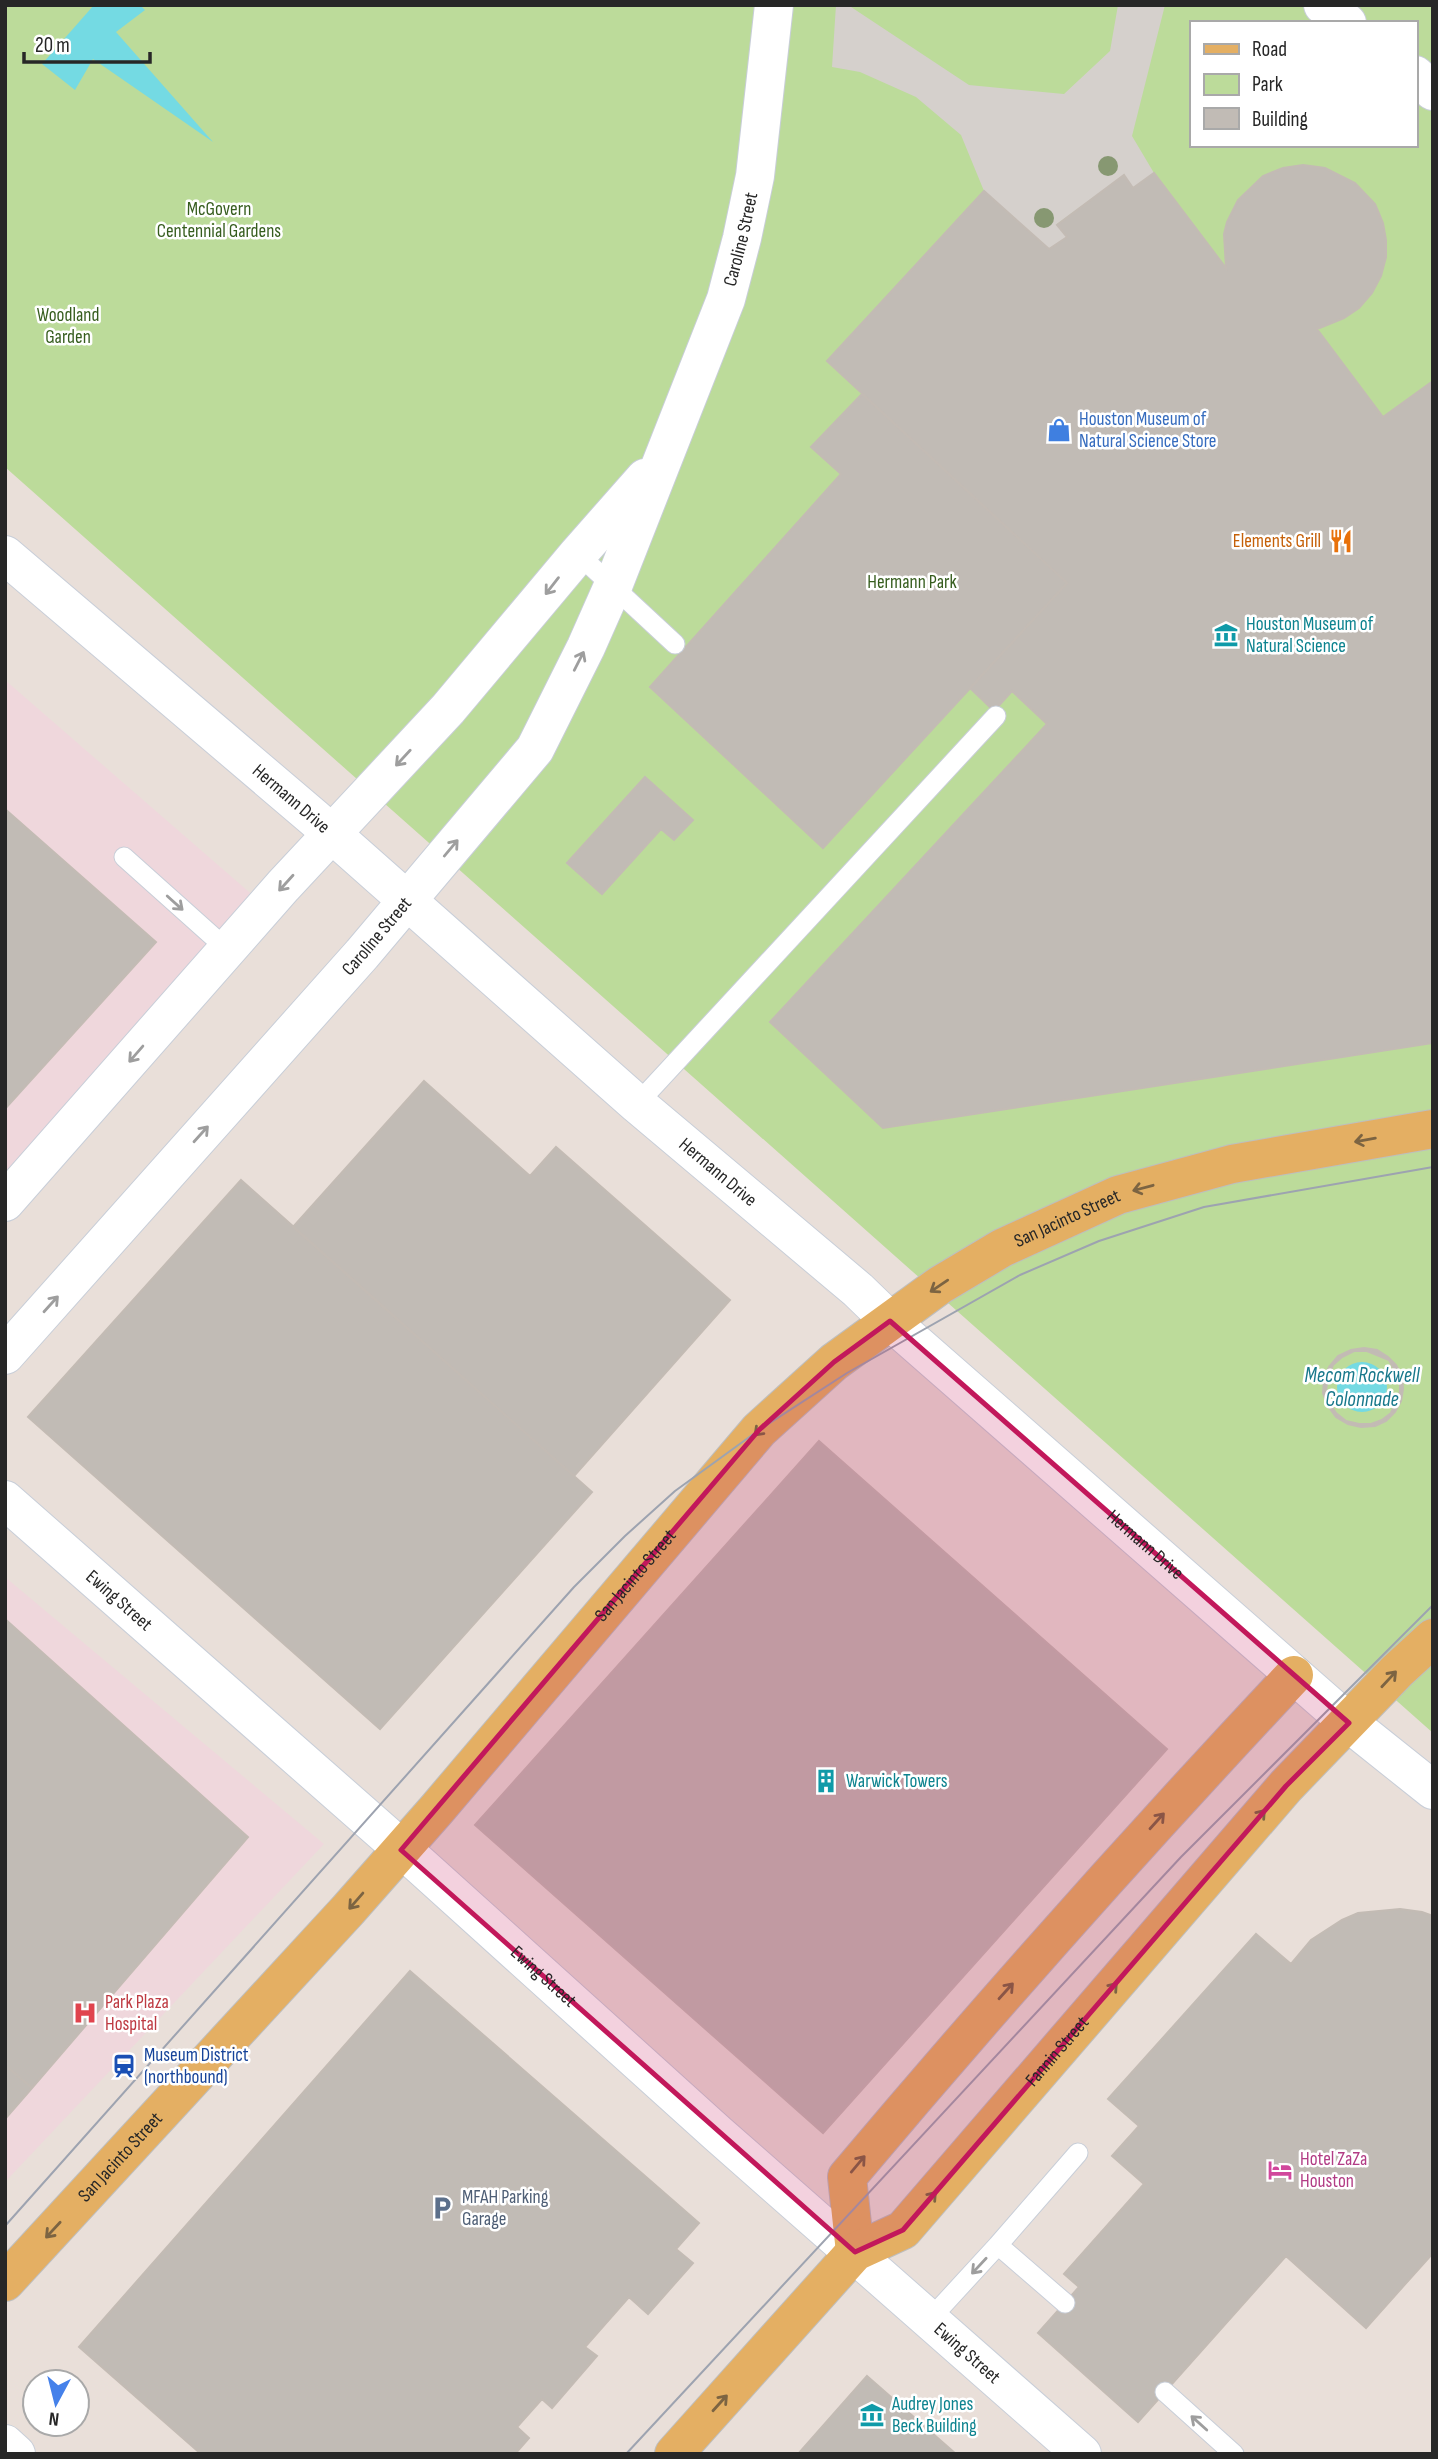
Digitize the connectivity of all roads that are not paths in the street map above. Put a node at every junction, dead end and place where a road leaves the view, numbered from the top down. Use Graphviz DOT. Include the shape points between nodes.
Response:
graph roads {
  1 [pos="774,5"];
  2 [pos="1323,5"];
  3 [pos="1344,21"];
  4 [pos="1417,77"];
  5 [pos="1433,91"];
  6 [pos="660,461"];
  7 [pos="578,554"];
  8 [pos="5,555"];
  9 [pos="613,586"];
  10 [pos="675,644"];
  11 [pos="996,716"];
  12 [pos="332,833"];
  13 [pos="124,857"];
  14 [pos="407,900"];
  15 [pos="228,950"];
  16 [pos="637,1104"];
  17 [pos="1433,1129"];
  18 [pos="5,1202"];
  19 [pos="890,1321"];
  20 [pos="5,1355"];
  21 [pos="5,1500"];
  22 [pos="1433,1637"];
  23 [pos="1294,1675"];
  24 [pos="1349,1723"];
  25 [pos="1433,1790"];
  26 [pos="401,1850"];
  27 [pos="1078,2152"];
  28 [pos="998,2245"];
  29 [pos="855,2252"];
  30 [pos="5,2282"];
  31 [pos="1065,2303"];
  32 [pos="930,2319"];
  33 [pos="1165,2392"];
  34 [pos="5,2444"];
  35 [pos="16,2454"];
  36 [pos="674,2454"];
  37 [pos="1082,2454"];
  38 [pos="1234,2454"];
  1 -- 6 [label="street, Caroline Street" via="755,176 742,238 726,299"];
  2 -- 3 [label="street"];
  4 -- 5 [label="street"];
  6 -- 7 [label="street, Caroline Street"];
  6 -- 9 [label="street, Caroline Street"];
  7 -- 9 [label="lane"];
  7 -- 12 [label="street, Caroline Street, one-way" via="448,709"];
  8 -- 12 [label="street, Hermann Drive"];
  9 -- 10 [label="lane"];
  14 -- 9 [label="street, Caroline Street, one-way" via="535,750"];
  11 -- 16 [label="lane"];
  12 -- 14 [label="street, Hermann Drive"];
  12 -- 15 [label="street, Caroline Street, one-way"];
  13 -- 15 [label="lane, one-way"];
  14 -- 16 [label="street, Hermann Drive"];
  20 -- 14 [label="street, Caroline Street, one-way"];
  15 -- 18 [label="street, Caroline Street, one-way"];
  16 -- 19 [label="street, Hermann Drive"];
  17 -- 19 [label="main road, San Jacinto Street, one-way" via="1232,1164 1118,1195 1002,1248"];
  19 -- 23 [label="street, Hermann Drive"];
  19 -- 26 [label="main road, San Jacinto Street, one-way" via="834,1362 760,1430"];
  21 -- 26 [label="street, Ewing Street"];
  24 -- 22 [label="main road, Fannin Street, one-way"];
  23 -- 24 [label="street, Hermann Drive"];
  29 -- 23 [label="main road, one-way" via="847,2177 979,2021"];
  24 -- 25 [label="street, Hermann Drive"];
  29 -- 24 [label="main road, Fannin Street, one-way" via="903,2230 1286,1786"];
  26 -- 29 [label="street, Ewing Street"];
  26 -- 30 [label="main road, San Jacinto Street, one-way"];
  27 -- 28 [label="lane"];
  28 -- 31 [label="lane"];
  28 -- 32 [label="lane, one-way"];
  29 -- 32 [label="street, Ewing Street"];
  36 -- 29 [label="main road, Fannin Street, one-way"];
  32 -- 37 [label="street, Ewing Street"];
  38 -- 33 [label="lane, one-way"];
  34 -- 35 [label="street"];
}
